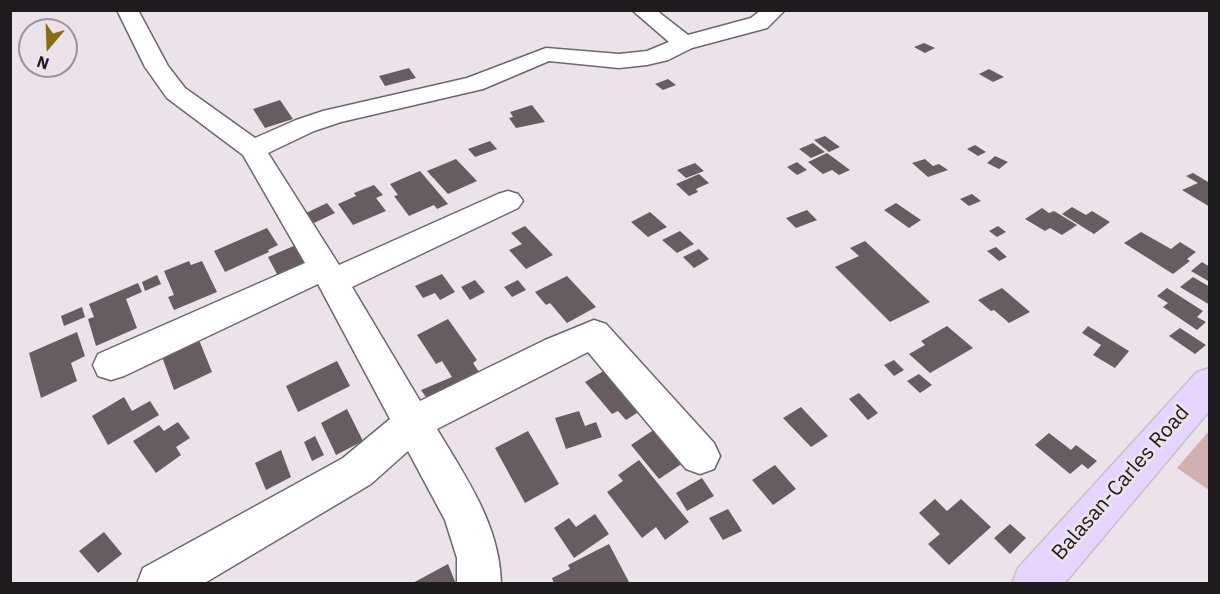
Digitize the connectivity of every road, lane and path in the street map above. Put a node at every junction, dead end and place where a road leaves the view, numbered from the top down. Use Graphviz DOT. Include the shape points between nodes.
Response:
graph roads {
  1 [pos="127,10"];
  2 [pos="642,10"];
  3 [pos="775,10"];
  4 [pos="684,43"];
  5 [pos="253,150"];
  6 [pos="508,201"];
  7 [pos="329,275"];
  8 [pos="111,365"];
  9 [pos="1209,383"];
  10 [pos="413,423"];
  11 [pos="700,456"];
  12 [pos="159,584"];
  13 [pos="479,584"];
  14 [pos="1034,584"];
  1 -- 5 [label="street" via="157,67 176,93"];
  2 -- 4 [label="street"];
  3 -- 4 [label="street" via="759,23"];
  4 -- 5 [label="street" via="672,52 646,58 549,55 476,84 321,120 276,136"];
  5 -- 7 [label="street"];
  6 -- 7 [label="street"];
  7 -- 8 [label="street"];
  7 -- 10 [label="street"];
  9 -- 14 [label="main road, Balasan-Carles Road"];
  10 -- 11 [label="street" via="594,334"];
  10 -- 12 [label="street" via="357,471"];
  10 -- 13 [label="street" via="464,513 479,558"];
}
